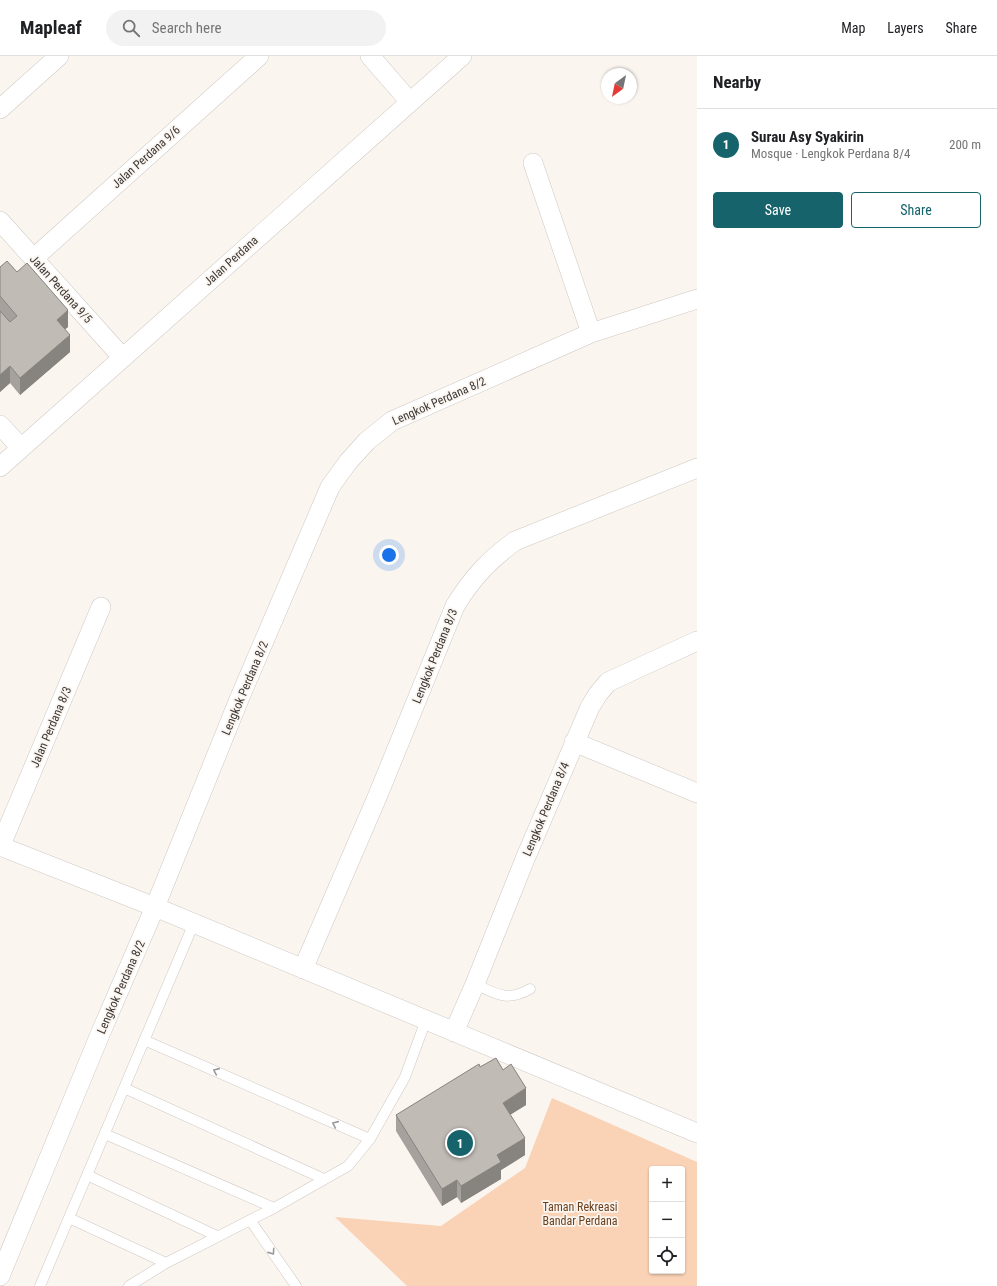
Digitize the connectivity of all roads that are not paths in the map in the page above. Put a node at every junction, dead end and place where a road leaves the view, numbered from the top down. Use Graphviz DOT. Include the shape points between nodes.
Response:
graph roads {
  1 [pos="59,56"];
  2 [pos="259,56"];
  3 [pos="370,56"];
  4 [pos="462,56"];
  5 [pos="410,102"];
  6 [pos="0,108"];
  7 [pos="533,163"];
  8 [pos="0,221"];
  9 [pos="34,258"];
  10 [pos="697,299"];
  11 [pos="591,333"];
  12 [pos="123,358"];
  13 [pos="0,425"];
  14 [pos="21,448"];
  15 [pos="0,467"];
  16 [pos="697,468"];
  17 [pos="101,607"];
  18 [pos="697,641"];
  19 [pos="574,742"];
  20 [pos="697,793"];
  21 [pos="0,846"];
  22 [pos="156,907"];
  23 [pos="194,923"];
  24 [pos="303,969"];
  25 [pos="475,984"];
  26 [pos="530,989"];
  27 [pos="426,1020"];
  28 [pos="454,1032"];
  29 [pos="144,1040"];
  30 [pos="124,1088"];
  31 [pos="697,1133"];
  32 [pos="105,1134"];
  33 [pos="370,1139"];
  34 [pos="87,1175"];
  35 [pos="324,1179"];
  36 [pos="274,1208"];
  37 [pos="70,1218"];
  38 [pos="250,1220"];
  39 [pos="217,1236"];
  40 [pos="166,1263"];
  41 [pos="0,1276"];
  42 [pos="40,1286"];
  43 [pos="129,1286"];
  44 [pos="296,1286"];
  1 -- 6 [label="street"];
  2 -- 9 [label="street, Jalan Perdana 9/6"];
  3 -- 5 [label="street"];
  4 -- 5 [label="street, Jalan Perdana"];
  5 -- 12 [label="street, Jalan Perdana"];
  7 -- 11 [label="street"];
  8 -- 9 [label="street, Jalan Perdana 9/5"];
  9 -- 12 [label="street, Jalan Perdana 9/5"];
  10 -- 11 [label="street, Lengkok Perdana 8/2"];
  11 -- 22 [label="street, Lengkok Perdana 8/2" via="392,421 367,441 348,462 330,487 240,697"];
  12 -- 14 [label="street, Jalan Perdana"];
  13 -- 14 [label="street"];
  14 -- 15 [label="street, Jalan Perdana"];
  16 -- 24 [label="street, Lengkok Perdana 8/3" via="515,541 496,554 467,586 455,606"];
  17 -- 21 [label="street, Jalan Perdana 8/3"];
  18 -- 19 [label="street, Lengkok Perdana 8/4" via="608,682 590,707"];
  19 -- 20 [label="street"];
  19 -- 25 [label="street, Lengkok Perdana 8/4"];
  21 -- 22 [label="street"];
  22 -- 23 [label="street"];
  22 -- 41 [label="street, Lengkok Perdana 8/2"];
  23 -- 24 [label="street"];
  23 -- 29 [label="lane"];
  24 -- 27 [label="street"];
  25 -- 26 [label="lane" via="500,996 521,995"];
  25 -- 28 [label="street, Lengkok Perdana 8/4"];
  27 -- 28 [label="street"];
  27 -- 33 [label="lane" via="405,1077"];
  28 -- 31 [label="street"];
  29 -- 30 [label="lane"];
  33 -- 29 [label="lane, one-way"];
  30 -- 32 [label="lane"];
  30 -- 35 [label="lane"];
  32 -- 34 [label="lane"];
  32 -- 36 [label="lane"];
  33 -- 35 [label="lane" via="348,1166"];
  34 -- 37 [label="lane"];
  34 -- 39 [label="lane"];
  35 -- 36 [label="lane"];
  36 -- 38 [label="lane"];
  37 -- 40 [label="lane"];
  37 -- 42 [label="lane"];
  38 -- 39 [label="lane"];
  38 -- 44 [label="lane, one-way"];
  39 -- 40 [label="lane"];
  40 -- 43 [label="lane"];
}
